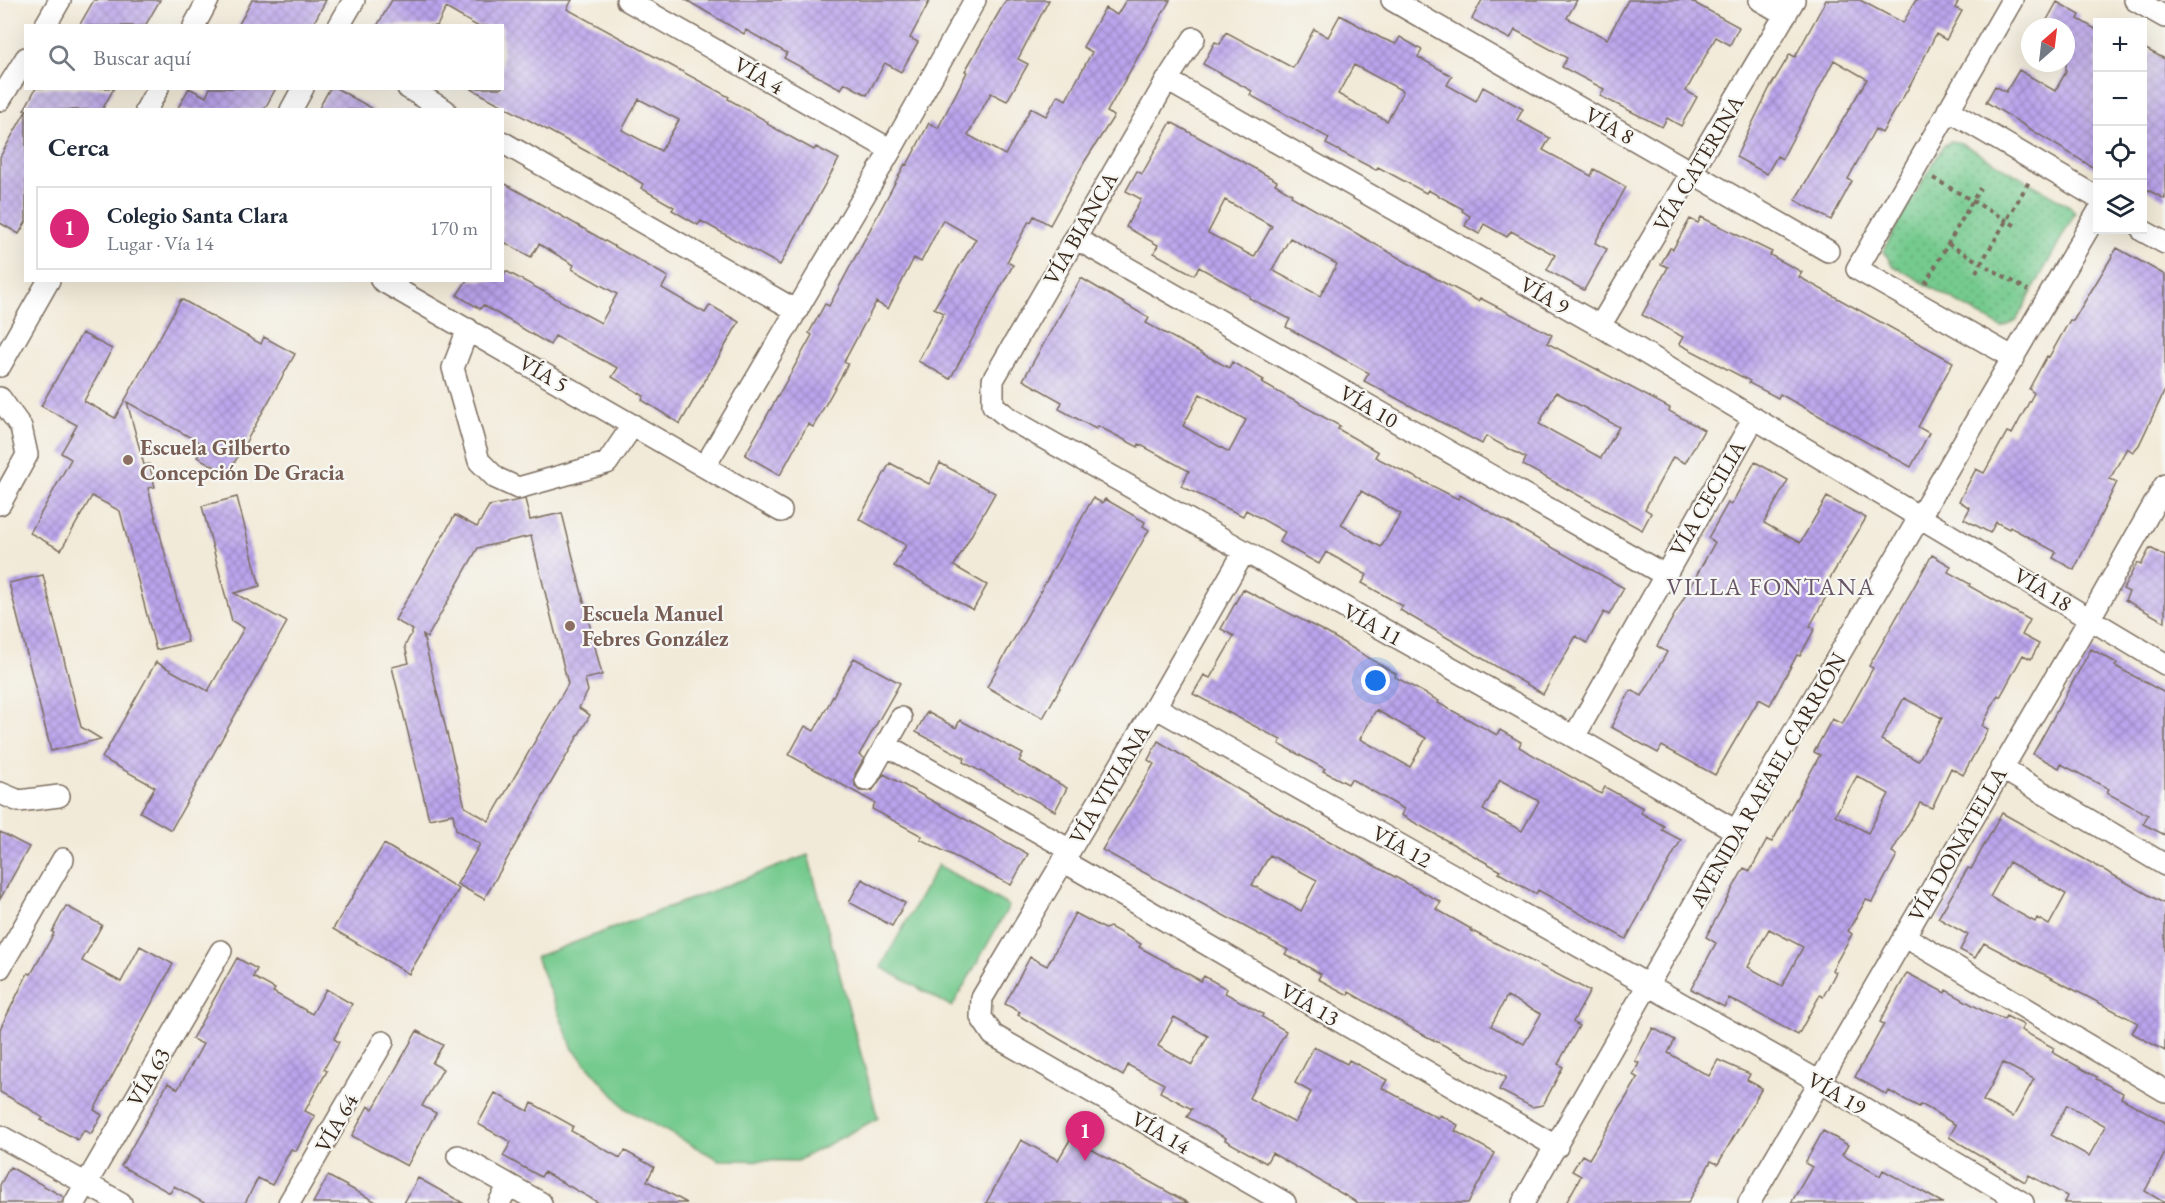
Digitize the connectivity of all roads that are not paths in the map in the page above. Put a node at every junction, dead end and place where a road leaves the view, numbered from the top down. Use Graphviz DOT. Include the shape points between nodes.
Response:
graph roads {
  1 [pos="60,0"];
  2 [pos="208,0"];
  3 [pos="354,0"];
  4 [pos="627,0"];
  5 [pos="975,0"];
  6 [pos="1392,0"];
  7 [pos="1760,0"];
  8 [pos="2012,0"];
  9 [pos="2135,0"];
  10 [pos="1790,7"];
  11 [pos="2165,17"];
  12 [pos="46,24"];
  13 [pos="195,24"];
  14 [pos="340,24"];
  15 [pos="1194,38"];
  16 [pos="24,61"];
  17 [pos="1167,80"];
  18 [pos="157,90"];
  19 [pos="302,90"];
  20 [pos="411,90"];
  21 [pos="0,100"];
  22 [pos="147,108"];
  23 [pos="292,108"];
  24 [pos="442,108"];
  25 [pos="1948,110"];
  26 [pos="504,143"];
  27 [pos="891,150"];
  28 [pos="1693,173"];
  29 [pos="2093,196"];
  30 [pos="2093,219"];
  31 [pos="2147,233"];
  32 [pos="1075,238"];
  33 [pos="2165,243"];
  34 [pos="1828,250"];
  35 [pos="48,282"];
  36 [pos="385,282"];
  37 [pos="797,311"];
  38 [pos="1600,326"];
  39 [pos="468,329"];
  40 [pos="2014,358"];
  41 [pos="0,366"];
  42 [pos="0,398"];
  43 [pos="1754,418"];
  44 [pos="1010,419"];
  45 [pos="633,425"];
  46 [pos="705,466"];
  47 [pos="2165,485"];
  48 [pos="0,504"];
  49 [pos="781,511"];
  50 [pos="1920,516"];
  51 [pos="1244,552"];
  52 [pos="1663,574"];
  53 [pos="2090,618"];
  54 [pos="2165,664"];
  55 [pos="1155,707"];
  56 [pos="901,718"];
  57 [pos="1574,737"];
  58 [pos="886,745"];
  59 [pos="2001,768"];
  60 [pos="866,780"];
  61 [pos="0,793"];
  62 [pos="59,796"];
  63 [pos="1736,831"];
  64 [pos="1066,856"];
  65 [pos="63,859"];
  66 [pos="2165,865"];
  67 [pos="1904,936"];
  68 [pos="221,951"];
  69 [pos="0,968"];
  70 [pos="1649,985"];
  71 [pos="981,1017"];
  72 [pos="383,1042"];
  73 [pos="1820,1082"];
  74 [pos="2165,1091"];
  75 [pos="0,1136"];
  76 [pos="1557,1147"];
  77 [pos="458,1156"];
  78 [pos="86,1184"];
  79 [pos="504,1194"];
  80 [pos="75,1203"];
  81 [pos="121,1203"];
  82 [pos="289,1203"];
  83 [pos="541,1203"];
  84 [pos="1286,1203"];
  85 [pos="1524,1203"];
  86 [pos="1749,1203"];
  87 [pos="2023,1203"];
  1 -- 12 [label="street"];
  2 -- 13 [label="street"];
  3 -- 14 [label="street"];
  4 -- 27 [label="street, VÍA 4"];
  5 -- 27 [label="street"];
  6 -- 28 [label="street, VÍA 8"];
  7 -- 10 [label="street"];
  8 -- 25 [label="street"];
  9 -- 11 [label="street"];
  10 -- 28 [label="street, VÍA CATERINA"];
  15 -- 17 [label="street, VÍA BIANCA"];
  16 -- 21 [label="street"];
  17 -- 32 [label="street, VÍA BIANCA"];
  17 -- 38 [label="street, VÍA 9"];
  18 -- 22 [label="street"];
  19 -- 23 [label="street"];
  20 -- 24 [label="street"];
  25 -- 29 [label="street"];
  25 -- 40 [label="street" via="1857,269"];
  26 -- 37 [label="street"];
  27 -- 37 [label="street"];
  28 -- 34 [label="street, VÍA 8"];
  28 -- 38 [label="street, VÍA CATERINA"];
  30 -- 40 [label="street, AVENIDA RAFAEL CARRIÓN"];
  31 -- 33 [label="street"];
  32 -- 44 [label="street, VÍA BIANCA" via="993,380 993,405"];
  32 -- 52 [label="street, VÍA 10"];
  35 -- 41 [label="street"];
  36 -- 39 [label="street, VÍA 5"];
  37 -- 46 [label="street"];
  38 -- 43 [label="street, VÍA 9"];
  39 -- 45 [label="street, VÍA 5"];
  39 -- 45 [label="street" via="453,368 479,461 496,478 518,488 607,464"];
  40 -- 50 [label="street, AVENIDA RAFAEL CARRIÓN"];
  42 -- 48 [label="street" via="21,428 27,455"];
  43 -- 50 [label="street, VÍA 9"];
  43 -- 52 [label="street, VÍA CECILIA"];
  44 -- 51 [label="street, VÍA 11"];
  45 -- 46 [label="street, VÍA 5"];
  46 -- 49 [label="street, VÍA 5"];
  47 -- 53 [label="street, VÍA DONATELLA"];
  50 -- 53 [label="street, VÍA 18"];
  50 -- 63 [label="street, AVENIDA RAFAEL CARRIÓN"];
  51 -- 55 [label="street, VÍA VIVIANA"];
  51 -- 57 [label="street, VÍA 11"];
  52 -- 57 [label="street, VÍA CECILIA"];
  53 -- 54 [label="street, VÍA 18"];
  53 -- 59 [label="street, VÍA DONATELLA"];
  55 -- 64 [label="street, VÍA VIVIANA"];
  55 -- 70 [label="street, VÍA 12"];
  56 -- 58 [label="street"];
  57 -- 63 [label="street, VÍA 11"];
  58 -- 60 [label="street"];
  58 -- 64 [label="street, VÍA 13"];
  59 -- 66 [label="street"];
  59 -- 67 [label="street, VÍA DONATELLA"];
  61 -- 62 [label="street" via="20,801"];
  63 -- 70 [label="street, AVENIDA RAFAEL CARRIÓN"];
  64 -- 71 [label="street, VÍA VIVIANA" via="982,998"];
  64 -- 76 [label="street, VÍA 13"];
  65 -- 69 [label="street"];
  67 -- 73 [label="street, VÍA DONATELLA"];
  67 -- 74 [label="street"];
  68 -- 78 [label="street, VÍA 63"];
  70 -- 73 [label="street, VÍA 19"];
  70 -- 76 [label="street, AVENIDA RAFAEL CARRIÓN"];
  71 -- 84 [label="street, VÍA 14" via="993,1035"];
  72 -- 82 [label="street, VÍA 64"];
  73 -- 86 [label="street, VÍA DONATELLA"];
  73 -- 87 [label="street, VÍA 19"];
  75 -- 78 [label="street"];
  76 -- 85 [label="street, AVENIDA RAFAEL CARRIÓN"];
  77 -- 79 [label="street"];
  78 -- 80 [label="street, VÍA 63"];
  78 -- 81 [label="street"];
  79 -- 83 [label="street"];
}
